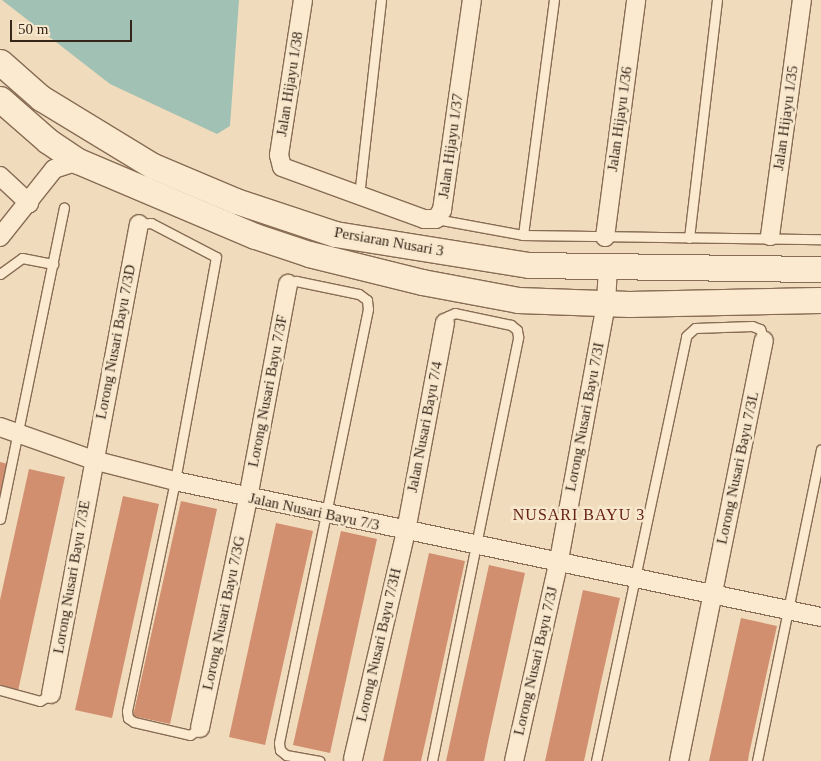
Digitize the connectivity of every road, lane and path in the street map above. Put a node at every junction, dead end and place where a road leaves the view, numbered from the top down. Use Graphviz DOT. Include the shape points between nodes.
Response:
graph roads {
  1 [pos="303,0"];
  2 [pos="381,0"];
  3 [pos="472,0"];
  4 [pos="554,0"];
  5 [pos="636,0"];
  6 [pos="717,0"];
  7 [pos="802,0"];
  8 [pos="0,62"];
  9 [pos="0,99"];
  10 [pos="48,141"];
  11 [pos="78,161"];
  12 [pos="282,167"];
  13 [pos="0,176"];
  14 [pos="46,177"];
  15 [pos="359,196"];
  16 [pos="29,203"];
  17 [pos="64,208"];
  18 [pos="436,218"];
  19 [pos="139,224"];
  20 [pos="523,235"];
  21 [pos="770,236"];
  22 [pos="0,237"];
  23 [pos="605,237"];
  24 [pos="688,238"];
  25 [pos="821,239"];
  26 [pos="53,264"];
  27 [pos="608,268"];
  28 [pos="821,269"];
  29 [pos="0,274"];
  30 [pos="288,284"];
  31 [pos="821,300"];
  32 [pos="606,304"];
  33 [pos="445,323"];
  34 [pos="764,340"];
  35 [pos="0,427"];
  36 [pos="18,433"];
  37 [pos="821,449"];
  38 [pos="93,460"];
  39 [pos="175,481"];
  40 [pos="248,498"];
  41 [pos="328,514"];
  42 [pos="0,519"];
  43 [pos="406,531"];
  44 [pos="475,546"];
  45 [pos="558,560"];
  46 [pos="634,577"];
  47 [pos="711,596"];
  48 [pos="788,611"];
  49 [pos="821,617"];
  50 [pos="0,690"];
  51 [pos="51,694"];
  52 [pos="200,728"];
  53 [pos="352,760"];
  54 [pos="319,761"];
  55 [pos="432,761"];
  56 [pos="514,761"];
  57 [pos="596,761"];
  58 [pos="679,761"];
  59 [pos="757,761"];
  1 -- 12 [label="street, Jalan Hijayu 1/38" via="279,155"];
  2 -- 15 [label="lane"];
  3 -- 18 [label="street, Jalan Hijayu 1/37" via="442,210"];
  4 -- 20 [label="lane"];
  5 -- 23 [label="street, Jalan Hijayu 1/36"];
  6 -- 24 [label="lane"];
  7 -- 21 [label="street, Jalan Hijayu 1/35"];
  8 -- 27 [label="main road, Persiaran Nusari 3" via="41,98 154,166 236,202 336,234 530,265"];
  9 -- 10 [label="main road, Persiaran Nusari 3"];
  10 -- 11 [label="main road, Persiaran Nusari 3"];
  10 -- 14 [label="street"];
  11 -- 14 [label="street" via="54,169"];
  11 -- 32 [label="main road, Persiaran Nusari 3" via="255,236 309,254 422,282 518,300"];
  12 -- 15 [label="street, Jalan Hijayu 1/37"];
  13 -- 16 [label="street"];
  14 -- 16 [label="street"];
  15 -- 18 [label="street, Jalan Hijayu 1/37" via="424,219"];
  16 -- 22 [label="street"];
  17 -- 26 [label="lane"];
  18 -- 20 [label="lane"];
  19 -- 38 [label="street, Lorong Nusari Bayu 7/3D"];
  19 -- 39 [label="lane" via="151,223 216,257"];
  20 -- 23 [label="lane"];
  21 -- 24 [label="lane"];
  21 -- 25 [label="lane"];
  23 -- 24 [label="lane"];
  26 -- 29 [label="lane" via="22,258"];
  26 -- 36 [label="lane"];
  27 -- 28 [label="main road, Persiaran Nusari 3"];
  27 -- 32 [label="street, Lorong Nusari Bayu 7/3I"];
  30 -- 40 [label="street, Lorong Nusari Bayu 7/3F"];
  30 -- 41 [label="lane" via="296,281 359,294 367,300 368,309"];
  31 -- 32 [label="main road, Persiaran Nusari 3"];
  32 -- 45 [label="street, Lorong Nusari Bayu 7/3I"];
  33 -- 43 [label="street, Jalan Nusari Bayu 7/4"];
  33 -- 44 [label="lane" via="448,316 455,313 510,325 518,337"];
  34 -- 46 [label="lane" via="760,329 752,326 695,328 686,336"];
  34 -- 47 [label="street, Lorong Nusari Bayu 7/3L"];
  35 -- 36 [label="street, Jalan Nusari Bayu 7/3"];
  36 -- 38 [label="street, Jalan Nusari Bayu 7/3"];
  36 -- 42 [label="lane"];
  37 -- 48 [label="lane"];
  38 -- 39 [label="street, Jalan Nusari Bayu 7/3"];
  38 -- 51 [label="street, Lorong Nusari Bayu 7/3E"];
  39 -- 40 [label="street, Jalan Nusari Bayu 7/3"];
  39 -- 52 [label="lane" via="127,711 128,718 134,722 190,735"];
  40 -- 41 [label="street, Jalan Nusari Bayu 7/3"];
  40 -- 52 [label="street, Lorong Nusari Bayu 7/3G"];
  41 -- 43 [label="street, Jalan Nusari Bayu 7/3"];
  41 -- 54 [label="lane" via="279,743 280,750 286,755"];
  43 -- 44 [label="street, Jalan Nusari Bayu 7/3"];
  43 -- 53 [label="street, Lorong Nusari Bayu 7/3H"];
  44 -- 45 [label="street, Jalan Nusari Bayu 7/3"];
  44 -- 55 [label="lane"];
  45 -- 46 [label="street, Jalan Nusari Bayu 7/3"];
  45 -- 56 [label="street, Lorong Nusari Bayu 7/3J"];
  46 -- 47 [label="street, Jalan Nusari Bayu 7/3"];
  46 -- 57 [label="lane"];
  47 -- 48 [label="street, Jalan Nusari Bayu 7/3"];
  47 -- 58 [label="street"];
  48 -- 49 [label="street, Jalan Nusari Bayu 7/3"];
  48 -- 59 [label="lane"];
  50 -- 51 [label="lane" via="40,700"];
}
